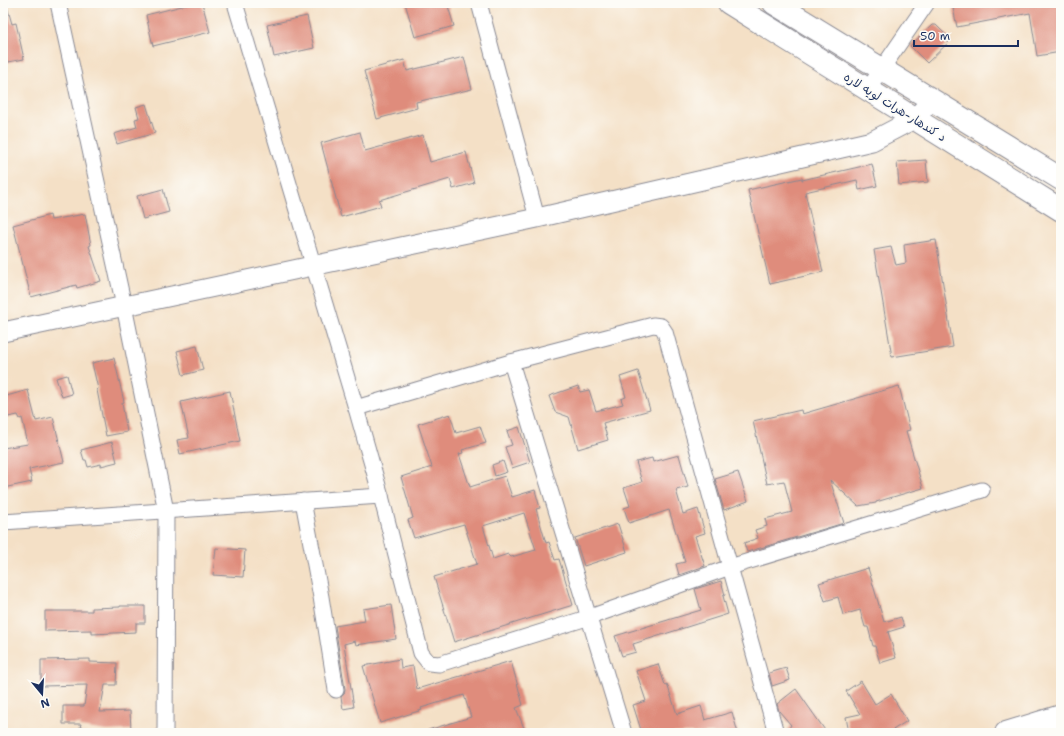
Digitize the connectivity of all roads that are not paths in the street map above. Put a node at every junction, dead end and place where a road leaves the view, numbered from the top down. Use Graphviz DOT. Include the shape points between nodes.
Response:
graph roads {
  1 [pos="58,3"];
  2 [pos="235,3"];
  3 [pos="479,3"];
  4 [pos="729,3"];
  5 [pos="774,3"];
  6 [pos="927,3"];
  7 [pos="882,69"];
  8 [pos="868,89"];
  9 [pos="932,100"];
  10 [pos="914,119"];
  11 [pos="1061,179"];
  12 [pos="1061,210"];
  13 [pos="537,218"];
  14 [pos="314,266"];
  15 [pos="124,306"];
  16 [pos="3,332"];
  17 [pos="511,362"];
  18 [pos="356,408"];
  19 [pos="982,490"];
  20 [pos="381,496"];
  21 [pos="303,501"];
  22 [pos="166,511"];
  23 [pos="3,522"];
  24 [pos="730,567"];
  25 [pos="590,617"];
  26 [pos="336,690"];
  27 [pos="1061,716"];
  28 [pos="165,733"];
  29 [pos="624,733"];
  30 [pos="776,733"];
  31 [pos="1006,733"];
  1 -- 15 [label="street"];
  2 -- 14 [label="street"];
  3 -- 13 [label="street"];
  4 -- 8 [label="main road, د کندهار-هرات لويه لاره"];
  5 -- 7 [label="main road, د کندهار-هرات لويه لاره"];
  6 -- 7 [label="street"];
  7 -- 8 [label="street"];
  7 -- 9 [label="main road, د کندهار-هرات لويه لاره"];
  8 -- 10 [label="main road, د کندهار-هرات لويه لاره"];
  9 -- 10 [label="street"];
  9 -- 11 [label="main road, د کندهار-هرات لويه لاره"];
  10 -- 12 [label="main road, د کندهار-هرات لويه لاره"];
  10 -- 13 [label="street" via="872,141"];
  13 -- 14 [label="street"];
  14 -- 15 [label="street"];
  14 -- 18 [label="street"];
  15 -- 16 [label="street"];
  15 -- 22 [label="street"];
  17 -- 18 [label="street"];
  17 -- 24 [label="street" via="653,325 660,326 665,332"];
  17 -- 25 [label="street"];
  18 -- 20 [label="street"];
  19 -- 24 [label="street"];
  20 -- 21 [label="street"];
  20 -- 25 [label="street" via="421,653 429,664 439,664"];
  21 -- 22 [label="street"];
  21 -- 26 [label="street"];
  22 -- 23 [label="street"];
  22 -- 28 [label="street"];
  24 -- 25 [label="street"];
  24 -- 30 [label="street"];
  25 -- 29 [label="street"];
  27 -- 31 [label="main road"];
}
